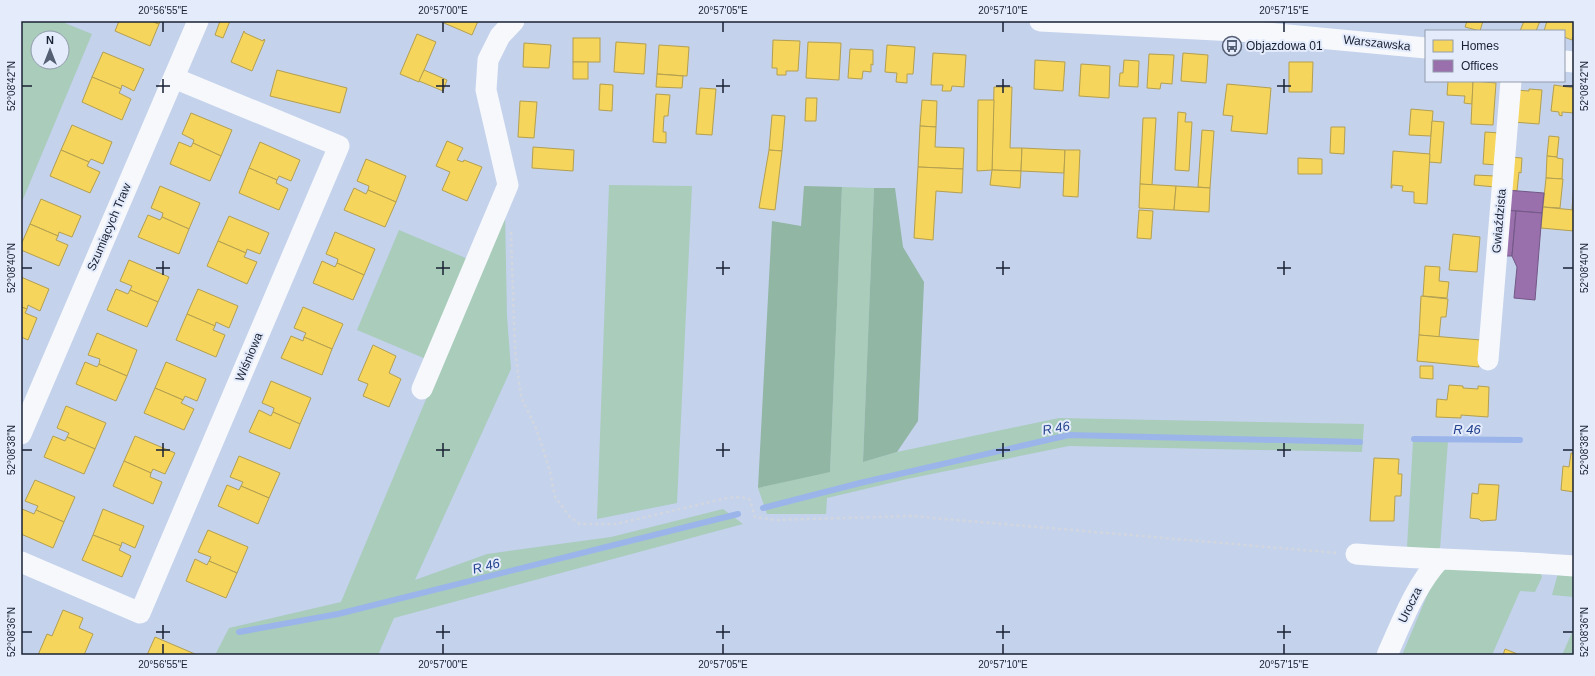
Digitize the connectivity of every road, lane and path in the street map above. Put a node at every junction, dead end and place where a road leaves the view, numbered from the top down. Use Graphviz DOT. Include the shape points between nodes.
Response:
graph roads {
  1 [pos="198,21"];
  2 [pos="514,21"];
  3 [pos="1040,21"];
  4 [pos="1425,48"];
  5 [pos="174,78"];
  6 [pos="1511,82"];
  7 [pos="511,229"];
  8 [pos="1488,360"];
  9 [pos="422,389"];
  10 [pos="21,434"];
  11 [pos="1356,554"];
  12 [pos="1440,560"];
  13 [pos="21,562"];
  14 [pos="1574,566"];
  15 [pos="1387,655"];
  1 -- 5 [label="street, Szumiących Traw"];
  2 -- 9 [label="street" via="500,36 488,60 486,90 508,185"];
  3 -- 4 [label="street, Warszawska" via="1255,32"];
  5 -- 10 [label="street, Szumiących Traw"];
  5 -- 13 [label="street, Wiśniowa" via="339,146 140,613"];
  6 -- 8 [label="street, Gwiaździsta"];
  7 -- 11 [label="path" via="515,351 521,397 544,452 554,497 580,524 616,524 727,498 742,497 750,500 755,518 776,520 911,516"];
  11 -- 12 [label="street"];
  12 -- 14 [label="street"];
  12 -- 15 [label="street, Urocza" via="1428,572 1418,589"];
}
